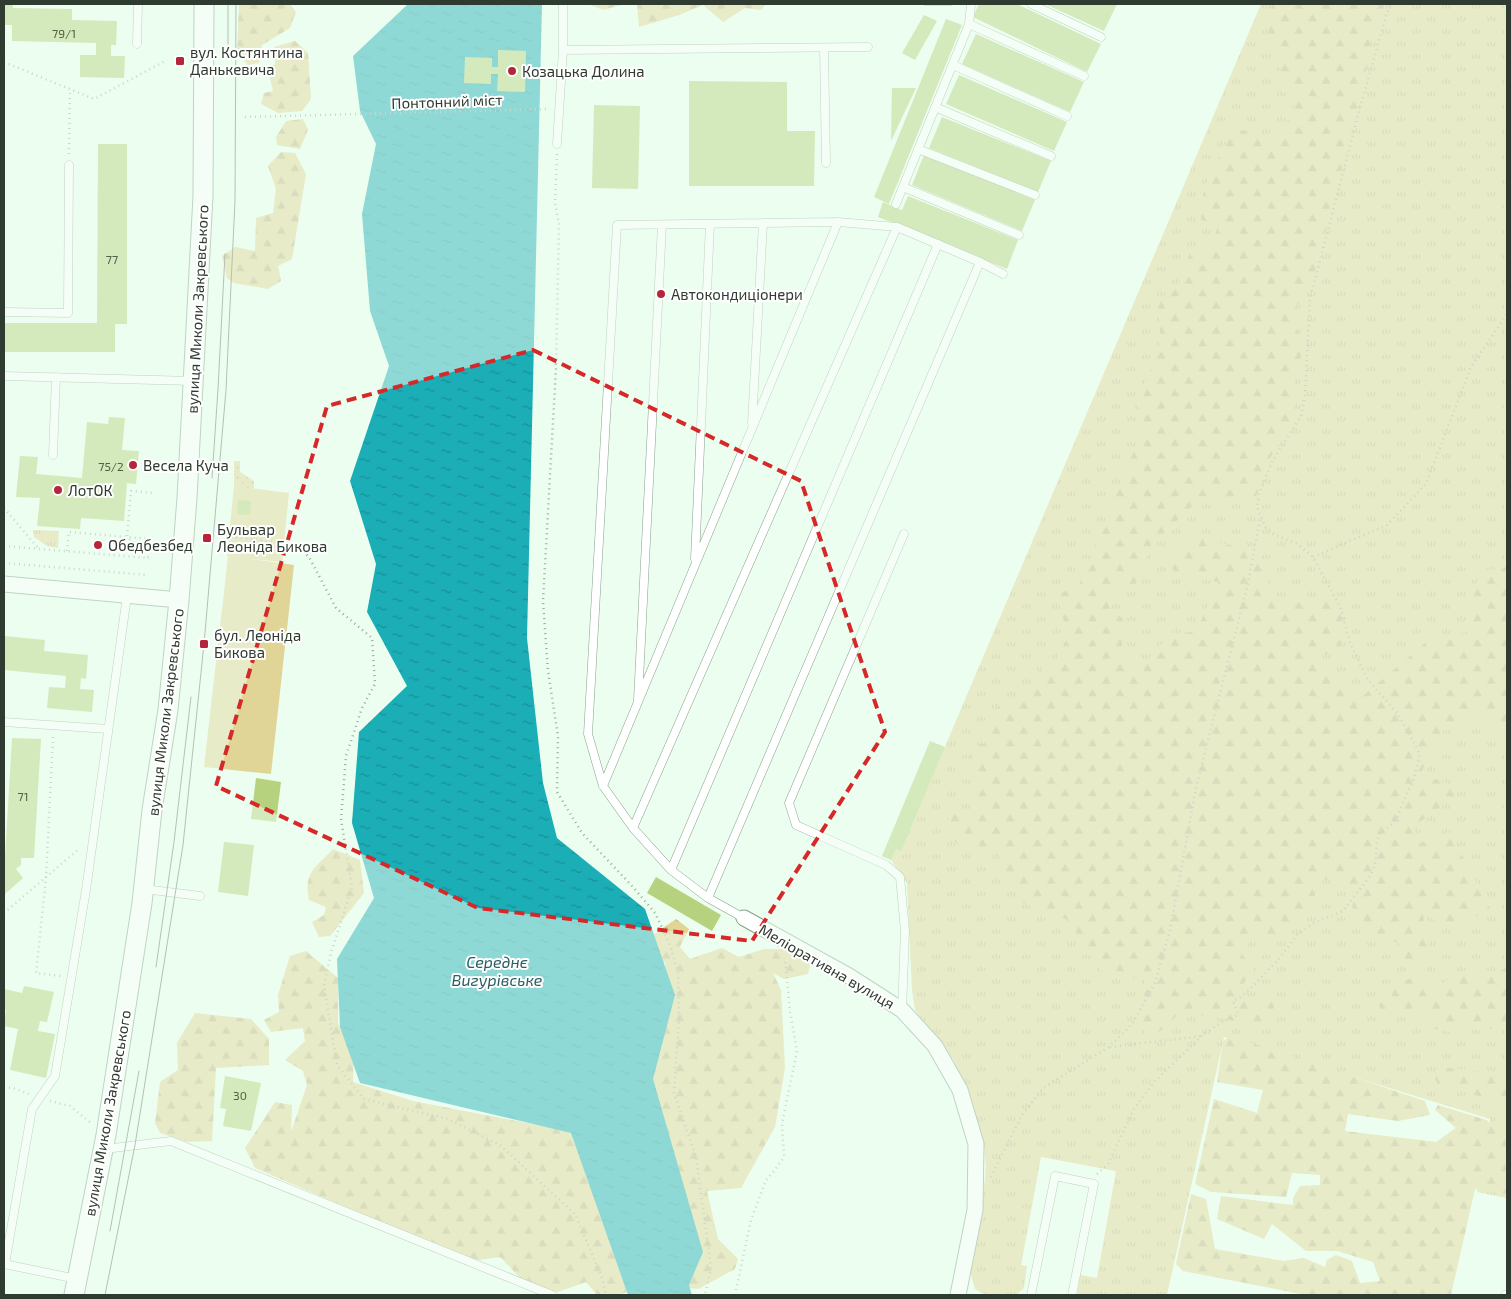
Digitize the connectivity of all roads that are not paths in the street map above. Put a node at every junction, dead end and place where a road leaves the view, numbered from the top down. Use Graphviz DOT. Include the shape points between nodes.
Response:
graph roads {
  1 [pos="138,4"];
  2 [pos="204,4"];
  3 [pos="563,4"];
  4 [pos="972,4"];
  5 [pos="1031,4"];
  6 [pos="969,24"];
  7 [pos="1101,37"];
  8 [pos="137,44"];
  9 [pos="868,47"];
  10 [pos="824,48"];
  11 [pos="562,50"];
  12 [pos="953,65"];
  13 [pos="1084,76"];
  14 [pos="935,107"];
  15 [pos="1067,116"];
  16 [pos="557,144"];
  17 [pos="918,149"];
  18 [pos="1051,156"];
  19 [pos="826,163"];
  20 [pos="69,165"];
  21 [pos="903,187"];
  22 [pos="1035,195"];
  23 [pos="896,204"];
  24 [pos="838,222"];
  25 [pos="763,223"];
  26 [pos="710,224"];
  27 [pos="662,225"];
  28 [pos="897,227"];
  29 [pos="1019,235"];
  30 [pos="938,244"];
  31 [pos="980,262"];
  32 [pos="1002,274"];
  33 [pos="4,312"];
  34 [pos="4,376"];
  35 [pos="56,377"];
  36 [pos="193,381"];
  37 [pos="752,430"];
  38 [pos="53,455"];
  39 [pos="904,534"];
  40 [pos="695,566"];
  41 [pos="4,584"];
  42 [pos="127,596"];
  43 [pos="179,600"];
  44 [pos="637,705"];
  45 [pos="4,722"];
  46 [pos="108,729"];
  47 [pos="603,786"];
  48 [pos="633,828"];
  49 [pos="671,870"];
  50 [pos="144,889"];
  51 [pos="200,896"];
  52 [pos="708,898"];
  53 [pos="744,918"];
  54 [pos="902,1010"];
  55 [pos="104,1142"];
  56 [pos="4,1264"];
  57 [pos="76,1287"];
  58 [pos="552,1295"];
  59 [pos="958,1295"];
  60 [pos="1031,1295"];
  61 [pos="1072,1295"];
  1 -- 8 [label="lane"];
  2 -- 36 [label="street, вулиця Миколи Закревського" via="204,196"];
  3 -- 11 [label="lane"];
  4 -- 6 [label="lane"];
  5 -- 7 [label="lane"];
  6 -- 12 [label="lane"];
  6 -- 13 [label="lane"];
  9 -- 10 [label="lane"];
  10 -- 11 [label="lane"];
  10 -- 19 [label="lane"];
  11 -- 16 [label="lane"];
  12 -- 14 [label="lane"];
  12 -- 15 [label="lane"];
  14 -- 17 [label="lane"];
  14 -- 18 [label="lane"];
  17 -- 21 [label="lane"];
  17 -- 22 [label="lane"];
  20 -- 33 [label="lane" via="68,313"];
  21 -- 23 [label="lane"];
  21 -- 29 [label="lane"];
  24 -- 25 [label="lane"];
  24 -- 28 [label="lane"];
  24 -- 37 [label="lane"];
  25 -- 26 [label="lane"];
  25 -- 37 [label="lane"];
  26 -- 27 [label="lane"];
  26 -- 40 [label="lane"];
  27 -- 44 [label="lane"];
  27 -- 47 [label="lane" via="616,225 588,734"];
  28 -- 30 [label="lane"];
  28 -- 48 [label="lane"];
  30 -- 31 [label="lane"];
  30 -- 49 [label="lane"];
  31 -- 32 [label="lane"];
  31 -- 52 [label="lane"];
  34 -- 35 [label="lane"];
  35 -- 36 [label="lane"];
  35 -- 38 [label="lane"];
  36 -- 43 [label="street, вулиця Миколи Закревського"];
  37 -- 40 [label="lane"];
  39 -- 54 [label="lane" via="789,803 796,825 886,865 900,878 905,931"];
  40 -- 44 [label="lane"];
  41 -- 42 [label="street"];
  42 -- 43 [label="street"];
  42 -- 46 [label="lane"];
  43 -- 50 [label="street, вулиця Миколи Закревського"];
  44 -- 47 [label="lane"];
  45 -- 46 [label="lane"];
  46 -- 56 [label="lane" via="55,1076 32,1109"];
  47 -- 48 [label="lane"];
  48 -- 49 [label="lane"];
  49 -- 52 [label="lane"];
  50 -- 51 [label="lane"];
  50 -- 55 [label="street, вулиця Миколи Закревського"];
  52 -- 53 [label="lane"];
  53 -- 54 [label="street, Меліоративна вулиця" via="850,976"];
  54 -- 59 [label="street, Меліоративна вулиця" via="935,1046 960,1090 976,1144 975,1210"];
  55 -- 57 [label="street, вулиця Миколи Закревського"];
  55 -- 58 [label="lane" via="171,1141"];
  56 -- 57 [label="lane"];
  60 -- 61 [label="lane" via="1055,1176 1094,1184"];
}
